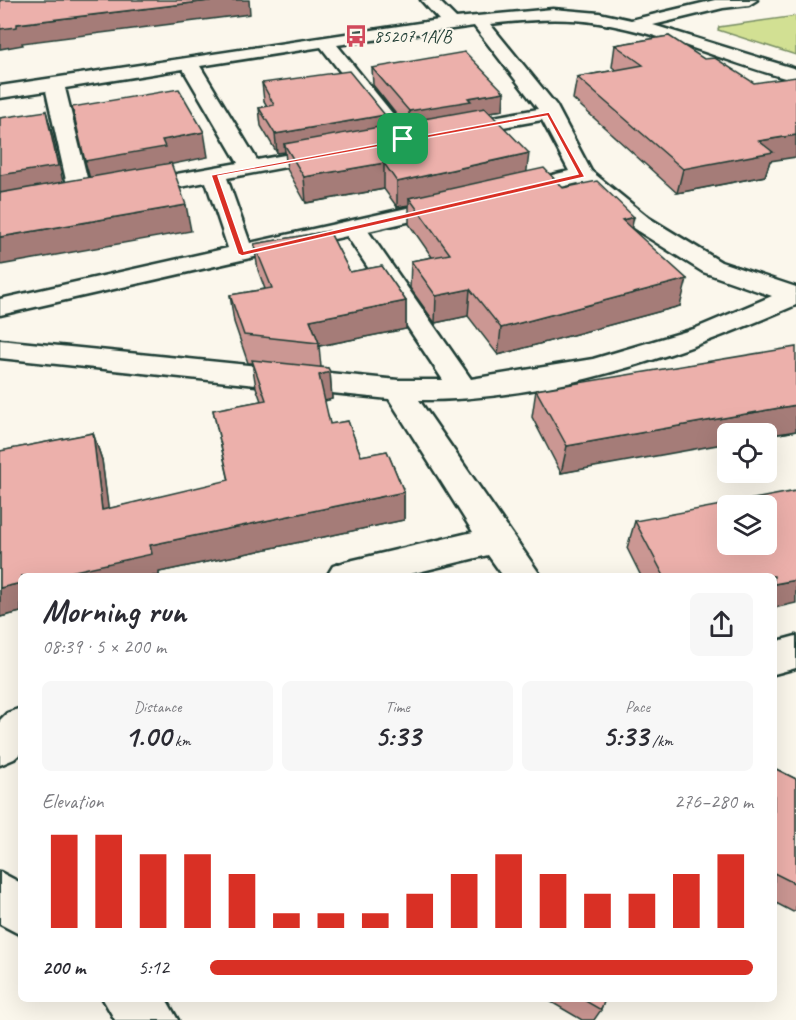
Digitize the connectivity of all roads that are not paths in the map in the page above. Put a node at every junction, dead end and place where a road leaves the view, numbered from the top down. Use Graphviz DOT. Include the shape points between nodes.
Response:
graph roads {
  1 [pos="429,0"];
  2 [pos="579,0"];
  3 [pos="749,0"];
  4 [pos="599,18"];
  5 [pos="479,21"];
  6 [pos="452,24"];
  7 [pos="627,25"];
  8 [pos="325,41"];
  9 [pos="188,62"];
  10 [pos="796,75"];
  11 [pos="54,84"];
  12 [pos="0,92"];
  13 [pos="549,113"];
  14 [pos="403,139"];
  15 [pos="380,144"];
  16 [pos="345,150"];
  17 [pos="251,167"];
  18 [pos="215,175"];
  19 [pos="582,175"];
  20 [pos="81,198"];
  21 [pos="58,202"];
  22 [pos="352,228"];
  23 [pos="242,254"];
  24 [pos="796,296"];
  25 [pos="0,307"];
  26 [pos="0,349"];
  27 [pos="398,390"];
  28 [pos="464,390"];
  29 [pos="496,540"];
  30 [pos="358,573"];
  31 [pos="521,573"];
  32 [pos="796,652"];
  33 [pos="777,657"];
  34 [pos="18,729"];
  35 [pos="0,746"];
  36 [pos="0,895"];
  37 [pos="18,910"];
  38 [pos="132,1002"];
  39 [pos="153,1020"];
  1 -- 6 [label="street"];
  2 -- 4 [label="street"];
  3 -- 7 [label="street"];
  4 -- 5 [label="street" via="554,15"];
  4 -- 7 [label="street"];
  5 -- 6 [label="street"];
  5 -- 13 [label="street"];
  6 -- 8 [label="street"];
  7 -- 10 [label="street"];
  8 -- 9 [label="street"];
  8 -- 14 [label="street"];
  9 -- 11 [label="street"];
  9 -- 17 [label="street"];
  11 -- 12 [label="street"];
  11 -- 20 [label="street"];
  13 -- 14 [label="street"];
  13 -- 19 [label="street"];
  14 -- 15 [label="street"];
  16 -- 17 [label="street"];
  17 -- 18 [label="street"];
  18 -- 20 [label="street"];
  18 -- 23 [label="street"];
  19 -- 22 [label="street"];
  19 -- 24 [label="street" via="641,223 712,267"];
  20 -- 21 [label="street"];
  22 -- 23 [label="street"];
  22 -- 28 [label="street"];
  23 -- 25 [label="street"];
  24 -- 28 [label="street" via="704,335 595,368"];
  26 -- 27 [label="street"];
  27 -- 28 [label="street"];
  27 -- 29 [label="street"];
  29 -- 30 [label="street"];
  29 -- 31 [label="street"];
  32 -- 33 [label="street"];
  34 -- 35 [label="street"];
  36 -- 37 [label="street"];
  38 -- 39 [label="street"];
}
